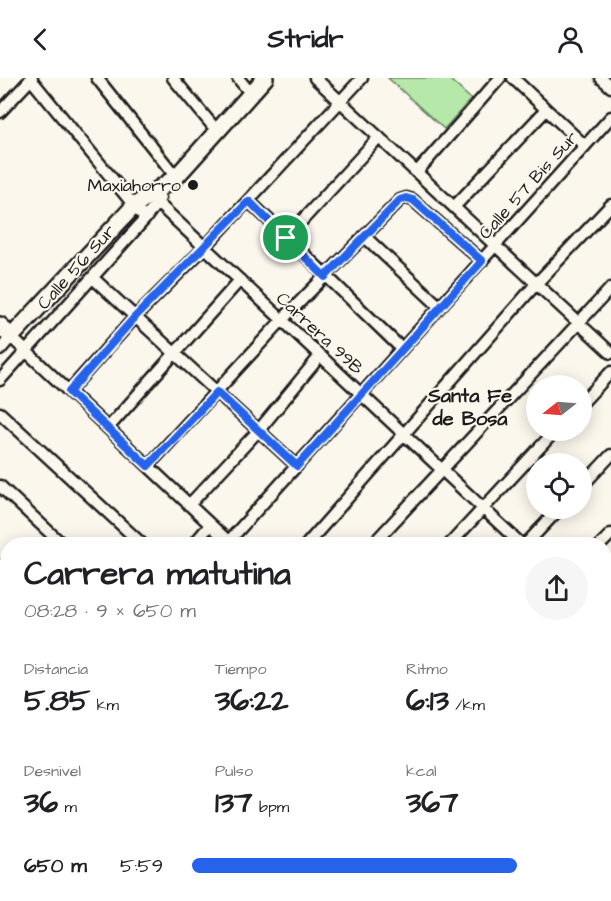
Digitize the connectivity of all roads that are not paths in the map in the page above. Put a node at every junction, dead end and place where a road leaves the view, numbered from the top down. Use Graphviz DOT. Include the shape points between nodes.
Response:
graph roads {
  1 [pos="31,78"];
  2 [pos="97,78"];
  3 [pos="173,78"];
  4 [pos="238,78"];
  5 [pos="265,78"];
  6 [pos="315,78"];
  7 [pos="362,78"];
  8 [pos="500,78"];
  9 [pos="513,78"];
  10 [pos="251,94"];
  11 [pos="340,102"];
  12 [pos="546,110"];
  13 [pos="0,112"];
  14 [pos="611,117"];
  15 [pos="217,131"];
  16 [pos="379,138"];
  17 [pos="585,146"];
  18 [pos="417,172"];
  19 [pos="176,177"];
  20 [pos="153,199"];
  21 [pos="249,201"];
  22 [pos="611,205"];
  23 [pos="134,206"];
  24 [pos="454,207"];
  25 [pos="145,219"];
  26 [pos="364,236"];
  27 [pos="286,238"];
  28 [pos="495,246"];
  29 [pos="205,247"];
  30 [pos="482,261"];
  31 [pos="325,277"];
  32 [pos="93,278"];
  33 [pos="240,280"];
  34 [pos="536,284"];
  35 [pos="611,288"];
  36 [pos="440,307"];
  37 [pos="135,317"];
  38 [pos="282,320"];
  39 [pos="579,324"];
  40 [pos="0,325"];
  41 [pos="11,337"];
  42 [pos="402,349"];
  43 [pos="0,350"];
  44 [pos="26,351"];
  45 [pos="174,353"];
  46 [pos="611,354"];
  47 [pos="320,356"];
  48 [pos="611,372"];
  49 [pos="0,380"];
  50 [pos="69,392"];
  51 [pos="217,392"];
  52 [pos="592,392"];
  53 [pos="361,394"];
  54 [pos="0,413"];
  55 [pos="108,428"];
  56 [pos="259,430"];
  57 [pos="405,435"];
  58 [pos="546,441"];
  59 [pos="611,455"];
  60 [pos="148,466"];
  61 [pos="297,466"];
  62 [pos="442,470"];
  63 [pos="592,475"];
  64 [pos="0,486"];
  65 [pos="189,505"];
  66 [pos="483,509"];
  67 [pos="550,519"];
  68 [pos="210,525"];
  69 [pos="55,537"];
  70 [pos="134,537"];
  71 [pos="200,537"];
  72 [pos="223,537"];
  73 [pos="235,537"];
  74 [pos="313,537"];
  75 [pos="380,537"];
  76 [pos="457,537"];
  77 [pos="513,537"];
  78 [pos="533,537"];
  1 -- 13 [label="street"];
  1 -- 23 [label="street"];
  2 -- 19 [label="street"];
  3 -- 15 [label="street"];
  4 -- 10 [label="street"];
  5 -- 10 [label="street, Calle 56 Sur"];
  6 -- 11 [label="street"];
  7 -- 11 [label="street"];
  8 -- 18 [label="street"];
  9 -- 12 [label="street"];
  10 -- 15 [label="street, Calle 56 Sur"];
  11 -- 16 [label="street"];
  11 -- 21 [label="street"];
  12 -- 17 [label="street"];
  12 -- 24 [label="street"];
  14 -- 17 [label="street, Calle 57 Bis Sur"];
  15 -- 19 [label="street, Calle 56 Sur"];
  16 -- 18 [label="street"];
  16 -- 27 [label="street"];
  17 -- 28 [label="street, Calle 57 Bis Sur"];
  18 -- 24 [label="street"];
  19 -- 20 [label="street, Calle 56 Sur"];
  20 -- 23 [label="street, Calle 56 Sur"];
  20 -- 25 [label="street, Calle 56 Sur"];
  20 -- 29 [label="street, Carrera 99B"];
  21 -- 27 [label="street"];
  21 -- 29 [label="street"];
  22 -- 34 [label="street"];
  23 -- 25 [label="street"];
  23 -- 41 [label="street, Calle 56 Sur"];
  24 -- 28 [label="street"];
  25 -- 32 [label="street, Calle 56 Sur"];
  26 -- 30 [label="street" via="406,198"];
  26 -- 31 [label="street"];
  26 -- 36 [label="street"];
  27 -- 31 [label="street"];
  28 -- 30 [label="street, Calle 57 Bis Sur"];
  28 -- 34 [label="street"];
  29 -- 33 [label="street, Carrera 99B"];
  29 -- 37 [label="street"];
  30 -- 36 [label="street, Calle 57 Bis Sur"];
  31 -- 38 [label="street"];
  31 -- 42 [label="street"];
  32 -- 37 [label="street"];
  32 -- 44 [label="street, Calle 56 Sur"];
  33 -- 38 [label="street, Carrera 99B"];
  33 -- 45 [label="street"];
  34 -- 39 [label="street"];
  34 -- 57 [label="street"];
  35 -- 39 [label="street"];
  36 -- 42 [label="street, Calle 57 Bis Sur"];
  37 -- 45 [label="street"];
  37 -- 50 [label="street"];
  38 -- 47 [label="street, Carrera 99B"];
  38 -- 51 [label="street"];
  39 -- 46 [label="street"];
  39 -- 62 [label="street"];
  40 -- 41 [label="street"];
  41 -- 43 [label="street, Calle 56 Sur"];
  41 -- 44 [label="street"];
  42 -- 53 [label="street, Calle 57 Bis Sur"];
  44 -- 49 [label="street, Calle 56 Sur"];
  44 -- 50 [label="street"];
  45 -- 51 [label="street"];
  45 -- 55 [label="street"];
  47 -- 53 [label="street, Carrera 99B"];
  47 -- 56 [label="street"];
  48 -- 52 [label="street"];
  50 -- 55 [label="street"];
  51 -- 56 [label="street"];
  51 -- 60 [label="street"];
  53 -- 57 [label="street, Carrera 99B"];
  53 -- 61 [label="street, Calle 57 Bis Sur"];
  54 -- 70 [label="street"];
  55 -- 60 [label="street"];
  56 -- 61 [label="street"];
  56 -- 65 [label="street"];
  57 -- 62 [label="street, Carrera 99B"];
  57 -- 74 [label="street"];
  58 -- 66 [label="street"];
  59 -- 63 [label="street"];
  60 -- 65 [label="street"];
  61 -- 73 [label="street, Calle 57 Bis Sur"];
  62 -- 66 [label="street, Carrera 99B"];
  62 -- 75 [label="street"];
  64 -- 69 [label="street"];
  65 -- 68 [label="street"];
  66 -- 76 [label="street"];
  66 -- 77 [label="street, Carrera 99B"];
  67 -- 78 [label="street"];
  68 -- 71 [label="street"];
  68 -- 72 [label="street"];
}
